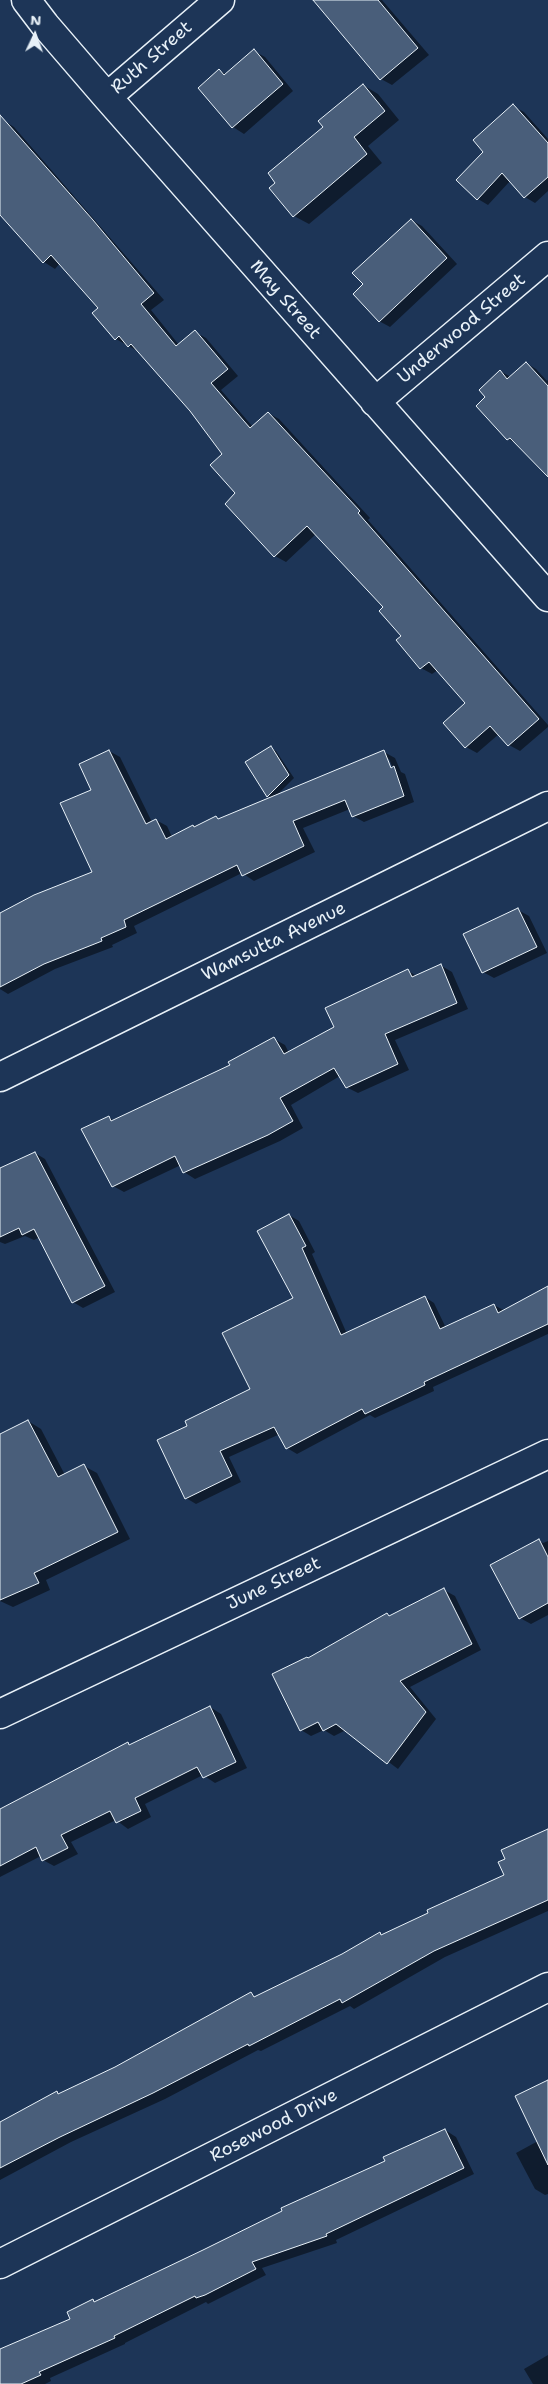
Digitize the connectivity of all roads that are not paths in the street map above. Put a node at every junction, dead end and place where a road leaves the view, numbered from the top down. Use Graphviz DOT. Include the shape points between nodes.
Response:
graph roads {
  1 [pos="26,0"];
  2 [pos="220,0"];
  3 [pos="107,97"];
  4 [pos="548,256"];
  5 [pos="375,402"];
  6 [pos="548,597"];
  7 [pos="548,806"];
  8 [pos="0,1077"];
  9 [pos="548,1454"];
  10 [pos="0,1714"];
  11 [pos="548,1987"];
  12 [pos="0,2264"];
  1 -- 3 [label="street, May Street"];
  2 -- 3 [label="street, Ruth Street"];
  3 -- 5 [label="street, May Street"];
  4 -- 5 [label="street, Underwood Street"];
  5 -- 6 [label="street, May Street"];
  7 -- 8 [label="street, Wamsutta Avenue"];
  9 -- 10 [label="street, June Street"];
  11 -- 12 [label="street, Rosewood Drive"];
}
